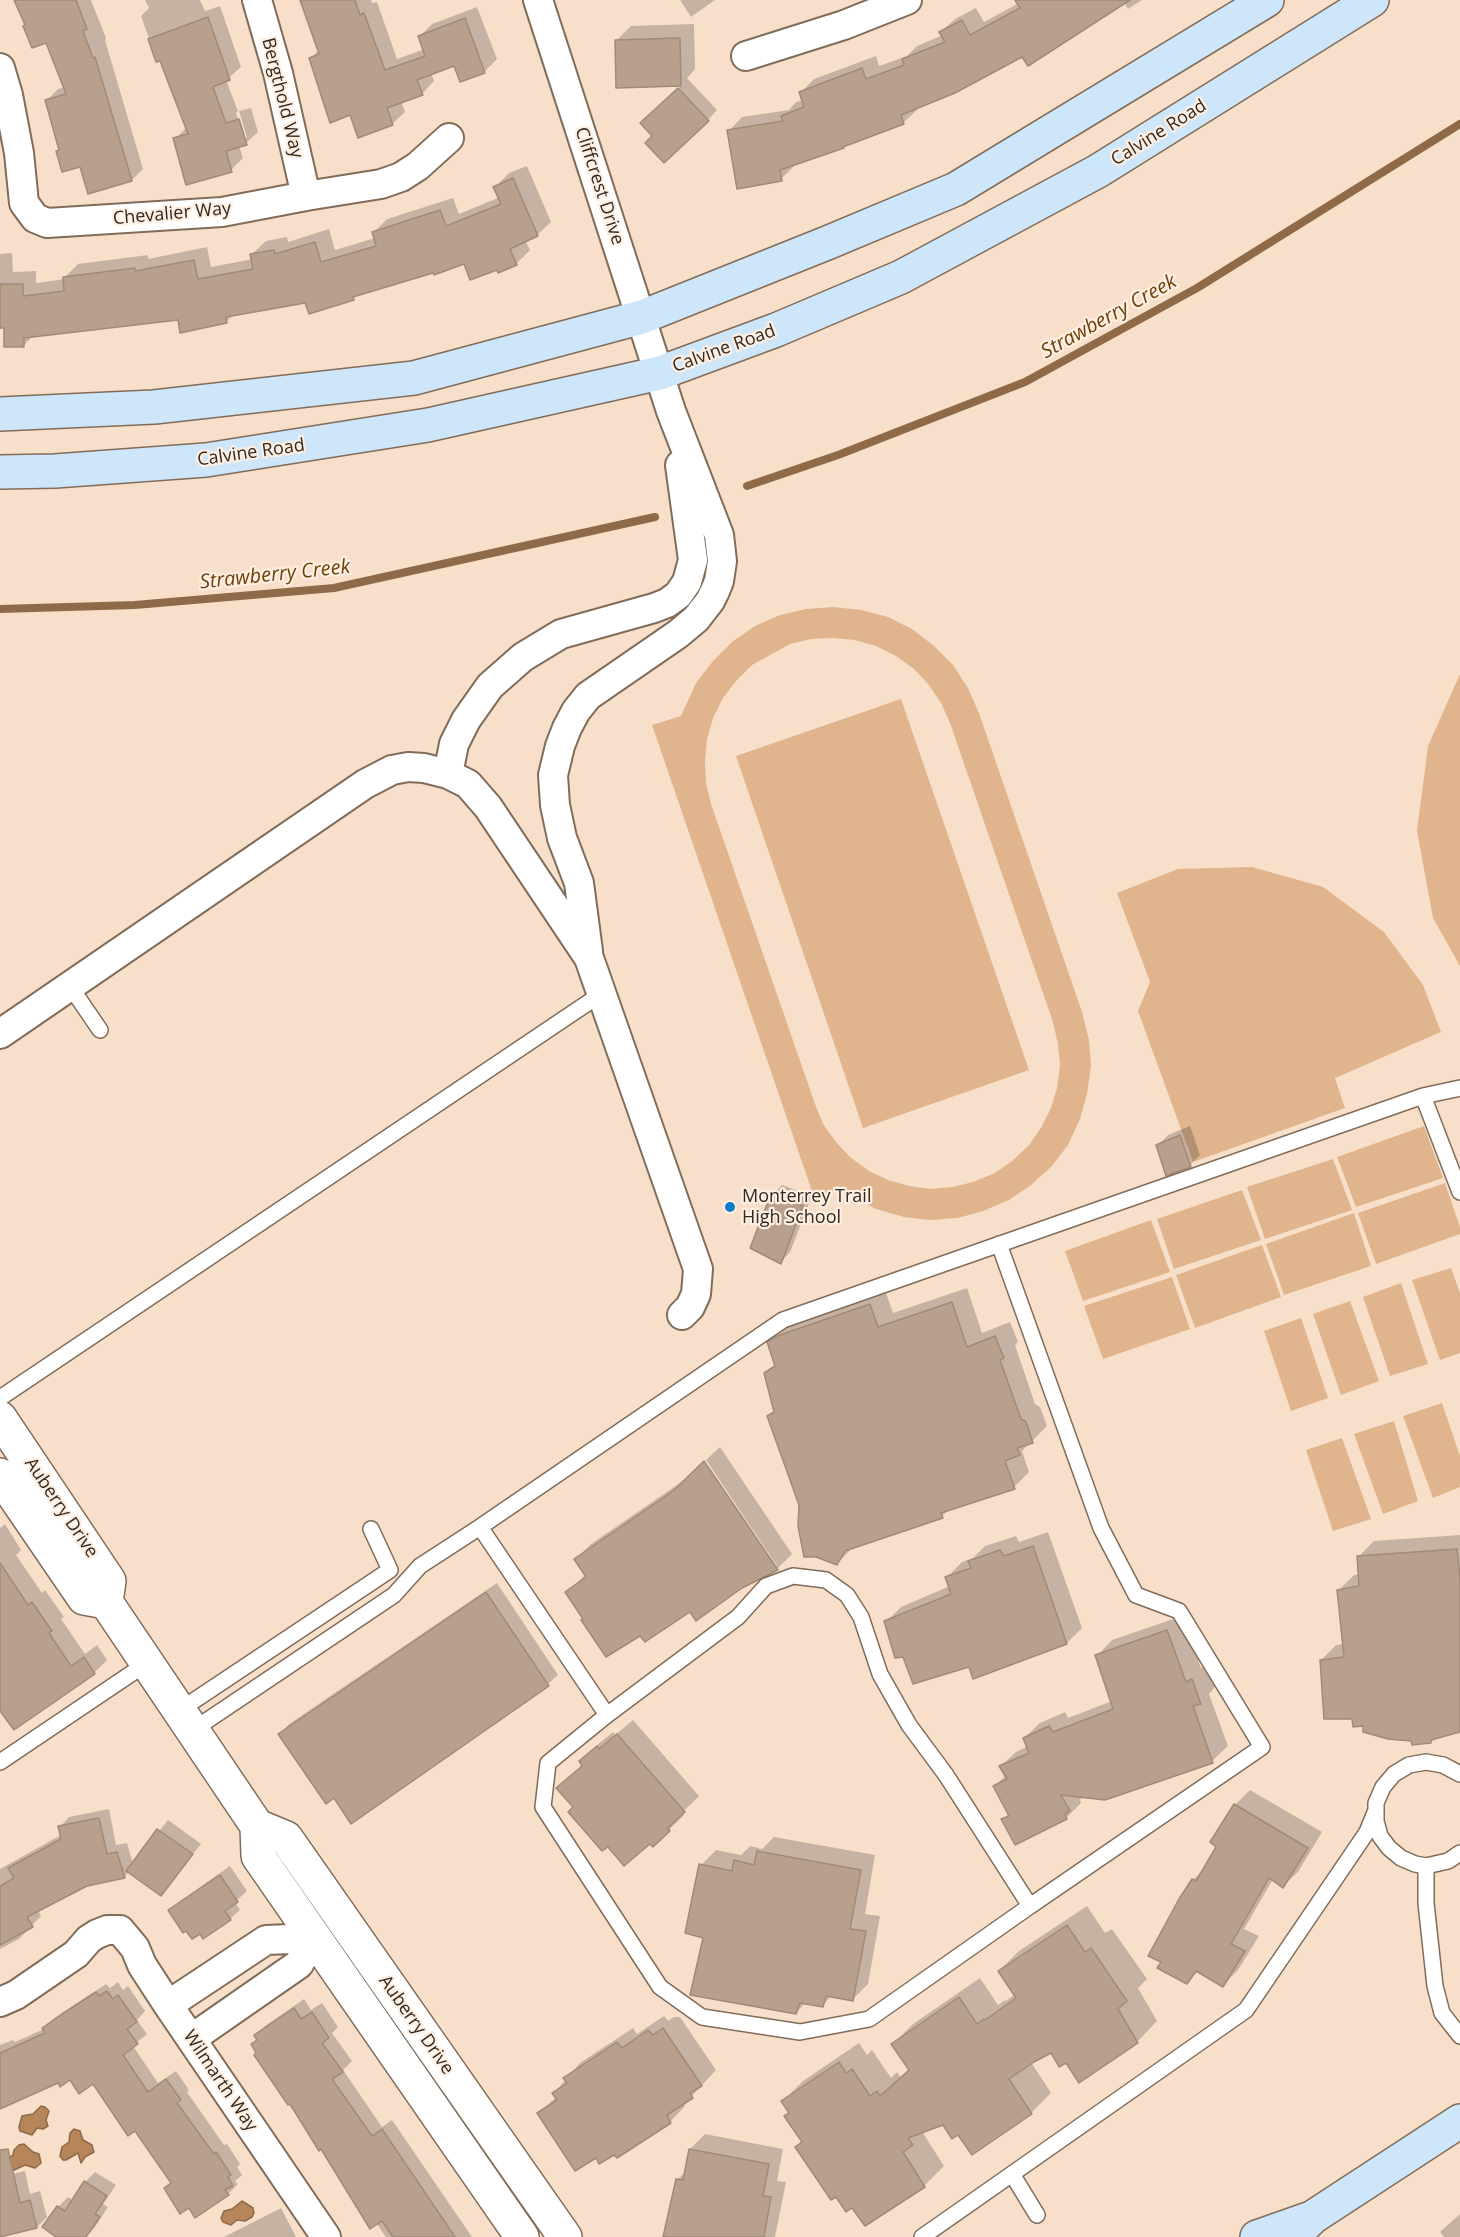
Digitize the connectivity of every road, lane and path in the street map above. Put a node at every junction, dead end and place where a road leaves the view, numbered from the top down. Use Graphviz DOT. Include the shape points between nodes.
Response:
graph roads {
  1 [pos="256,0"];
  2 [pos="538,0"];
  3 [pos="906,0"];
  4 [pos="1267,0"];
  5 [pos="1372,0"];
  6 [pos="746,56"];
  7 [pos="0,68"];
  8 [pos="449,138"];
  9 [pos="306,196"];
  10 [pos="642,317"];
  11 [pos="660,373"];
  12 [pos="0,414"];
  13 [pos="674,418"];
  14 [pos="0,472"];
  15 [pos="448,774"];
  16 [pos="589,958"];
  17 [pos="70,986"];
  18 [pos="601,994"];
  19 [pos="100,1030"];
  20 [pos="0,1034"];
  21 [pos="1460,1088"];
  22 [pos="1423,1096"];
  23 [pos="1460,1192"];
  24 [pos="999,1244"];
  25 [pos="682,1315"];
  26 [pos="0,1398"];
  27 [pos="0,1418"];
  28 [pos="0,1475"];
  29 [pos="480,1527"];
  30 [pos="371,1529"];
  31 [pos="385,1574"];
  32 [pos="400,1588"];
  33 [pos="106,1602"];
  34 [pos="147,1663"];
  35 [pos="607,1715"];
  36 [pos="187,1720"];
  37 [pos="0,1762"];
  38 [pos="1460,1774"];
  39 [pos="1376,1810"];
  40 [pos="257,1826"];
  41 [pos="1460,1853"];
  42 [pos="1426,1866"];
  43 [pos="1030,1906"];
  44 [pos="313,1938"];
  45 [pos="0,2002"];
  46 [pos="168,2005"];
  47 [pos="1460,2036"];
  48 [pos="191,2039"];
  49 [pos="1460,2121"];
  50 [pos="1012,2174"];
  51 [pos="1037,2216"];
  52 [pos="1303,2227"];
  53 [pos="326,2237"];
  54 [pos="522,2237"];
  55 [pos="565,2237"];
  56 [pos="922,2237"];
  57 [pos="1257,2237"];
  1 -- 9 [label="street, Bergthold Way" via="278,73"];
  2 -- 10 [label="street, Cliffcrest Drive"];
  3 -- 6 [label="street" via="844,25"];
  4 -- 10 [label="main road" via="956,189"];
  5 -- 11 [label="main road, Calvine Road" via="1098,171 901,277"];
  7 -- 9 [label="street, Chevalier Way" via="19,153 24,203 34,218 47,224 222,212"];
  8 -- 9 [label="street, Chevalier Way" via="401,177"];
  10 -- 11 [label="street, Cliffcrest Drive"];
  10 -- 12 [label="main road" via="414,378 154,407"];
  11 -- 13 [label="street, Cliffcrest Drive"];
  11 -- 14 [label="main road, Calvine Road" via="428,425 206,460"];
  13 -- 15 [label="street" via="693,560 687,582 667,603 561,634 523,657 490,686 466,720 454,744"];
  13 -- 16 [label="street" via="719,535 719,581 696,619 588,696 576,711 560,746 553,775 556,812 579,883"];
  15 -- 16 [label="street" via="468,784 488,807"];
  15 -- 17 [label="street" via="408,767 379,777"];
  16 -- 18 [label="street"];
  17 -- 19 [label="lane"];
  17 -- 20 [label="street"];
  18 -- 25 [label="street" via="698,1269 696,1294"];
  18 -- 26 [label="lane"];
  21 -- 22 [label="lane"];
  22 -- 23 [label="lane"];
  22 -- 24 [label="lane"];
  24 -- 29 [label="lane" via="783,1320"];
  24 -- 43 [label="lane" via="1101,1528 1136,1595 1179,1611 1262,1747"];
  27 -- 33 [label="street, Auberry Drive" via="109,1581"];
  28 -- 33 [label="street, Auberry Drive" via="84,1598"];
  29 -- 32 [label="lane" via="420,1566"];
  29 -- 35 [label="lane"];
  30 -- 31 [label="lane"];
  31 -- 32 [label="lane"];
  31 -- 36 [label="lane"];
  32 -- 36 [label="lane"];
  33 -- 34 [label="street"];
  34 -- 36 [label="street"];
  34 -- 37 [label="lane"];
  35 -- 43 [label="lane" via="738,1617 766,1586 793,1576 826,1580 847,1595 861,1617 880,1674 909,1725"];
  35 -- 43 [label="lane" via="548,1763 543,1807 660,1987 702,2017 800,2032 868,2019"];
  36 -- 40 [label="street"];
  38 -- 39 [label="lane" via="1443,1765 1409,1765 1383,1787"];
  39 -- 42 [label="lane" via="1380,1836 1389,1848 1401,1858"];
  39 -- 50 [label="lane" via="1367,1832 1246,2010"];
  40 -- 44 [label="street, Auberry Drive" via="258,1856"];
  40 -- 55 [label="street, Auberry Drive" via="286,1838"];
  41 -- 42 [label="lane" via="1448,1861"];
  42 -- 47 [label="lane" via="1425,1902 1436,1986 1442,2013"];
  44 -- 46 [label="street" via="266,1940"];
  44 -- 48 [label="street" via="299,1964"];
  44 -- 54 [label="street, Auberry Drive"];
  45 -- 46 [label="street, Wilmarth Way" via="76,1954 89,1939 113,1929 128,1937"];
  46 -- 48 [label="street, Wilmarth Way"];
  48 -- 53 [label="street, Wilmarth Way"];
  49 -- 52 [label="main road"];
  50 -- 51 [label="lane"];
  50 -- 56 [label="lane"];
  52 -- 57 [label="main road"];
}
